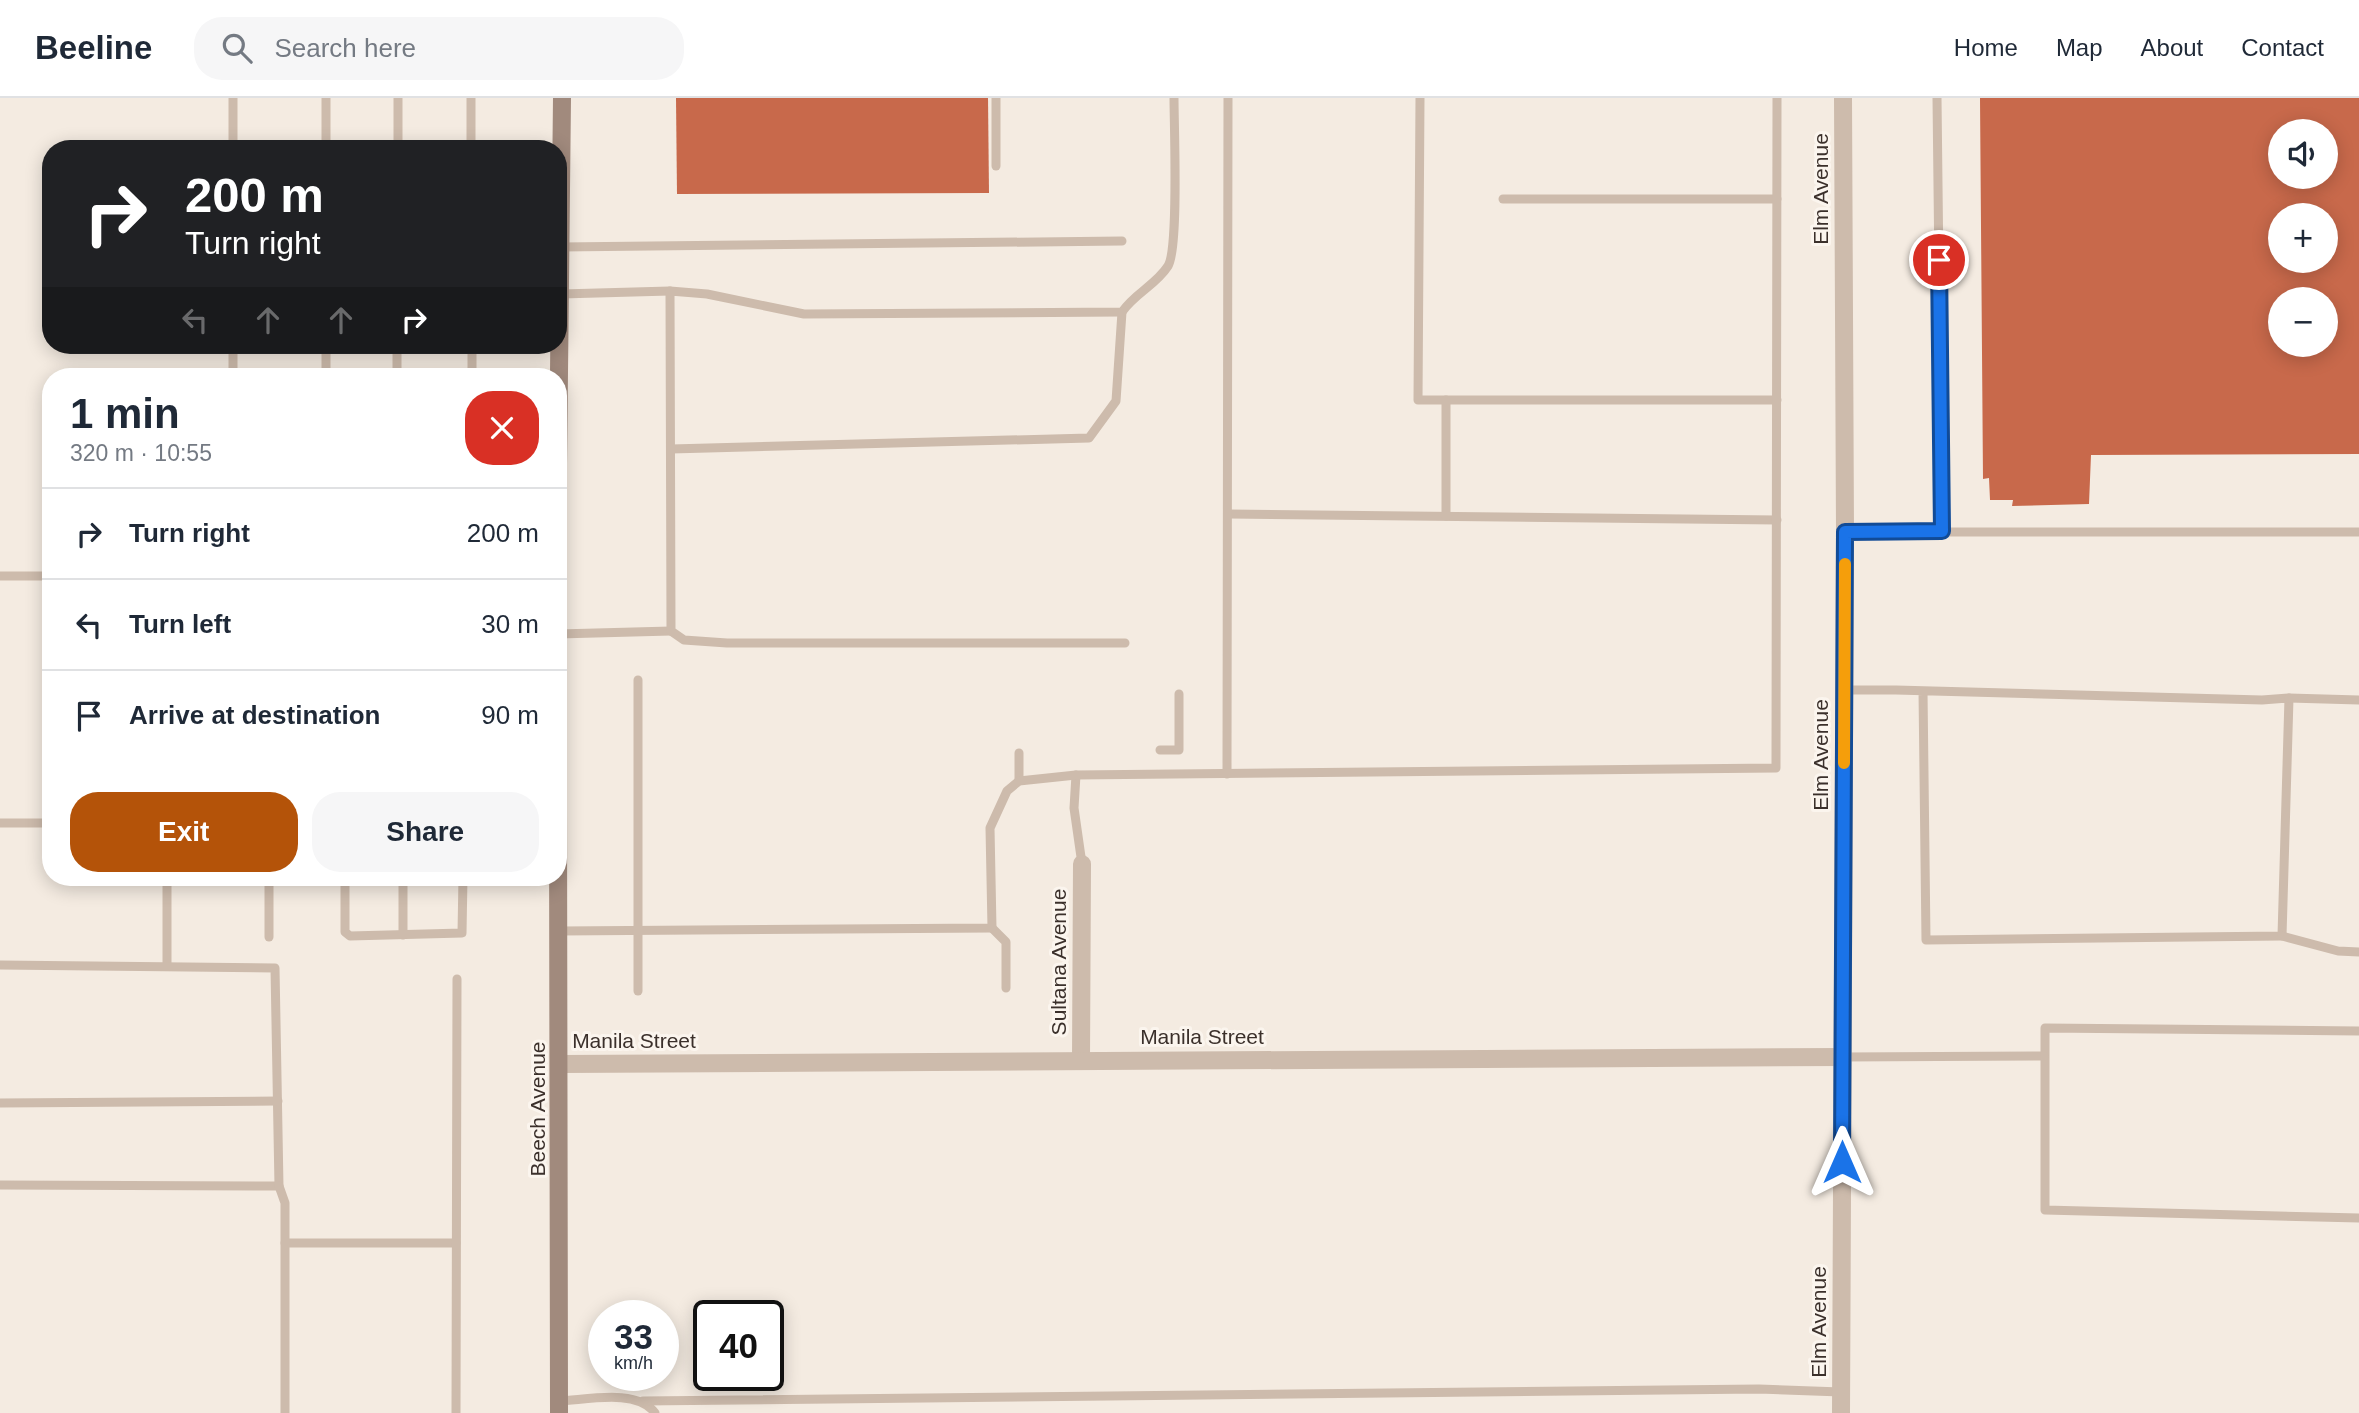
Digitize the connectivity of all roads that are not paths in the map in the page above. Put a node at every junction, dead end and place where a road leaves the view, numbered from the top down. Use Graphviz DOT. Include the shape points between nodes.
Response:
graph roads {
  1 [pos="233,98"];
  2 [pos="326,98"];
  3 [pos="398,98"];
  4 [pos="471,98"];
  5 [pos="562,98"];
  6 [pos="996,98"];
  7 [pos="1174,98"];
  8 [pos="1228,98"];
  9 [pos="1420,98"];
  10 [pos="1777,98"];
  11 [pos="1843,98"];
  12 [pos="1937,98"];
  13 [pos="233,140"];
  14 [pos="326,140"];
  15 [pos="398,140"];
  16 [pos="471,140"];
  17 [pos="562,140"];
  18 [pos="996,166"];
  19 [pos="1777,199"];
  20 [pos="1503,200"];
  21 [pos="1122,241"];
  22 [pos="567,247"];
  23 [pos="670,291"];
  24 [pos="567,294"];
  25 [pos="1122,312"];
  26 [pos="1446,400"];
  27 [pos="1777,400"];
  28 [pos="671,449"];
  29 [pos="1229,514"];
  30 [pos="1446,516"];
  31 [pos="1777,520"];
  32 [pos="1942,531"];
  33 [pos="1845,532"];
  34 [pos="2359,532"];
  35 [pos="0,576"];
  36 [pos="42,576"];
  37 [pos="671,631"];
  38 [pos="567,634"];
  39 [pos="1125,643"];
  40 [pos="638,680"];
  41 [pos="1844,690"];
  42 [pos="1923,691"];
  43 [pos="1179,694"];
  44 [pos="2289,698"];
  45 [pos="2359,700"];
  46 [pos="1160,750"];
  47 [pos="1019,753"];
  48 [pos="1227,774"];
  49 [pos="1076,775"];
  50 [pos="1019,781"];
  51 [pos="0,823"];
  52 [pos="42,823"];
  53 [pos="1082,864"];
  54 [pos="167,886"];
  55 [pos="269,886"];
  56 [pos="345,886"];
  57 [pos="403,886"];
  58 [pos="463,886"];
  59 [pos="560,886"];
  60 [pos="992,928"];
  61 [pos="561,931"];
  62 [pos="638,932"];
  63 [pos="403,935"];
  64 [pos="2282,936"];
  65 [pos="269,937"];
  66 [pos="2359,951"];
  67 [pos="0,965"];
  68 [pos="167,966"];
  69 [pos="457,979"];
  70 [pos="1006,988"];
  71 [pos="638,991"];
  72 [pos="2359,1031"];
  73 [pos="2044,1056"];
  74 [pos="1843,1057"];
  75 [pos="1082,1060"];
  76 [pos="561,1064"];
  77 [pos="278,1101"];
  78 [pos="0,1103"];
  79 [pos="0,1185"];
  80 [pos="279,1186"];
  81 [pos="2359,1218"];
  82 [pos="285,1243"];
  83 [pos="456,1243"];
  84 [pos="1841,1392"];
  85 [pos="643,1401"];
  86 [pos="559,1407"];
  87 [pos="285,1413"];
  88 [pos="456,1413"];
  89 [pos="655,1413"];
  90 [pos="1841,1413"];
  1 -- 13 [label="lane"];
  2 -- 14 [label="lane"];
  3 -- 15 [label="lane"];
  4 -- 16 [label="lane"];
  5 -- 17 [label="main road"];
  6 -- 18 [label="lane"];
  7 -- 25 [label="lane" via="1173,254 1157,280 1132,297"];
  8 -- 29 [label="lane"];
  9 -- 26 [label="lane" via="1418,400"];
  10 -- 19 [label="lane"];
  11 -- 33 [label="street, Elm Avenue"];
  12 -- 32 [label="lane"];
  19 -- 20 [label="lane"];
  19 -- 27 [label="lane"];
  21 -- 22 [label="lane"];
  23 -- 24 [label="lane"];
  23 -- 25 [label="lane" via="804,314"];
  23 -- 28 [label="lane"];
  25 -- 28 [label="lane" via="1116,401 1089,438"];
  26 -- 27 [label="lane"];
  26 -- 30 [label="lane"];
  27 -- 31 [label="lane"];
  28 -- 37 [label="lane"];
  29 -- 30 [label="lane"];
  29 -- 48 [label="lane"];
  30 -- 31 [label="lane"];
  31 -- 48 [label="lane" via="1776,768"];
  32 -- 33 [label="lane"];
  32 -- 34 [label="lane"];
  33 -- 41 [label="street, Elm Avenue"];
  35 -- 36 [label="lane"];
  37 -- 38 [label="lane"];
  37 -- 39 [label="lane" via="684,640 727,643"];
  40 -- 62 [label="lane"];
  41 -- 42 [label="lane"];
  41 -- 74 [label="street, Elm Avenue"];
  42 -- 44 [label="lane"];
  42 -- 64 [label="lane" via="1926,940"];
  43 -- 46 [label="lane" via="1179,750"];
  44 -- 45 [label="lane"];
  44 -- 64 [label="lane"];
  47 -- 50 [label="lane"];
  48 -- 49 [label="lane"];
  49 -- 50 [label="lane"];
  49 -- 53 [label="lane" via="1073,808"];
  50 -- 60 [label="lane" via="1007,791 990,828"];
  51 -- 52 [label="lane"];
  53 -- 75 [label="street, Sultana Avenue"];
  54 -- 68 [label="lane"];
  55 -- 65 [label="lane"];
  56 -- 63 [label="lane" via="347,935"];
  57 -- 63 [label="lane"];
  58 -- 63 [label="lane" via="462,933"];
  59 -- 61 [label="main road, Beech Avenue"];
  60 -- 62 [label="lane"];
  60 -- 70 [label="lane" via="1006,942"];
  61 -- 62 [label="lane"];
  61 -- 76 [label="main road, Beech Avenue"];
  62 -- 71 [label="lane"];
  64 -- 66 [label="lane" via="2338,951"];
  67 -- 68 [label="lane"];
  68 -- 77 [label="lane" via="275,968"];
  69 -- 83 [label="lane"];
  72 -- 73 [label="lane" via="2045,1028"];
  73 -- 74 [label="lane"];
  73 -- 81 [label="lane" via="2045,1210"];
  74 -- 75 [label="street, Manila Street"];
  74 -- 84 [label="street, Elm Avenue"];
  75 -- 76 [label="street, Manila Street"];
  76 -- 86 [label="main road, Beech Avenue"];
  77 -- 78 [label="lane"];
  77 -- 80 [label="lane"];
  79 -- 80 [label="lane"];
  80 -- 82 [label="lane" via="285,1203"];
  82 -- 83 [label="lane"];
  82 -- 87 [label="lane"];
  83 -- 88 [label="lane"];
  84 -- 85 [label="lane" via="1759,1389"];
  84 -- 90 [label="street, Elm Avenue"];
  85 -- 86 [label="lane"];
  85 -- 89 [label="lane"];
}
